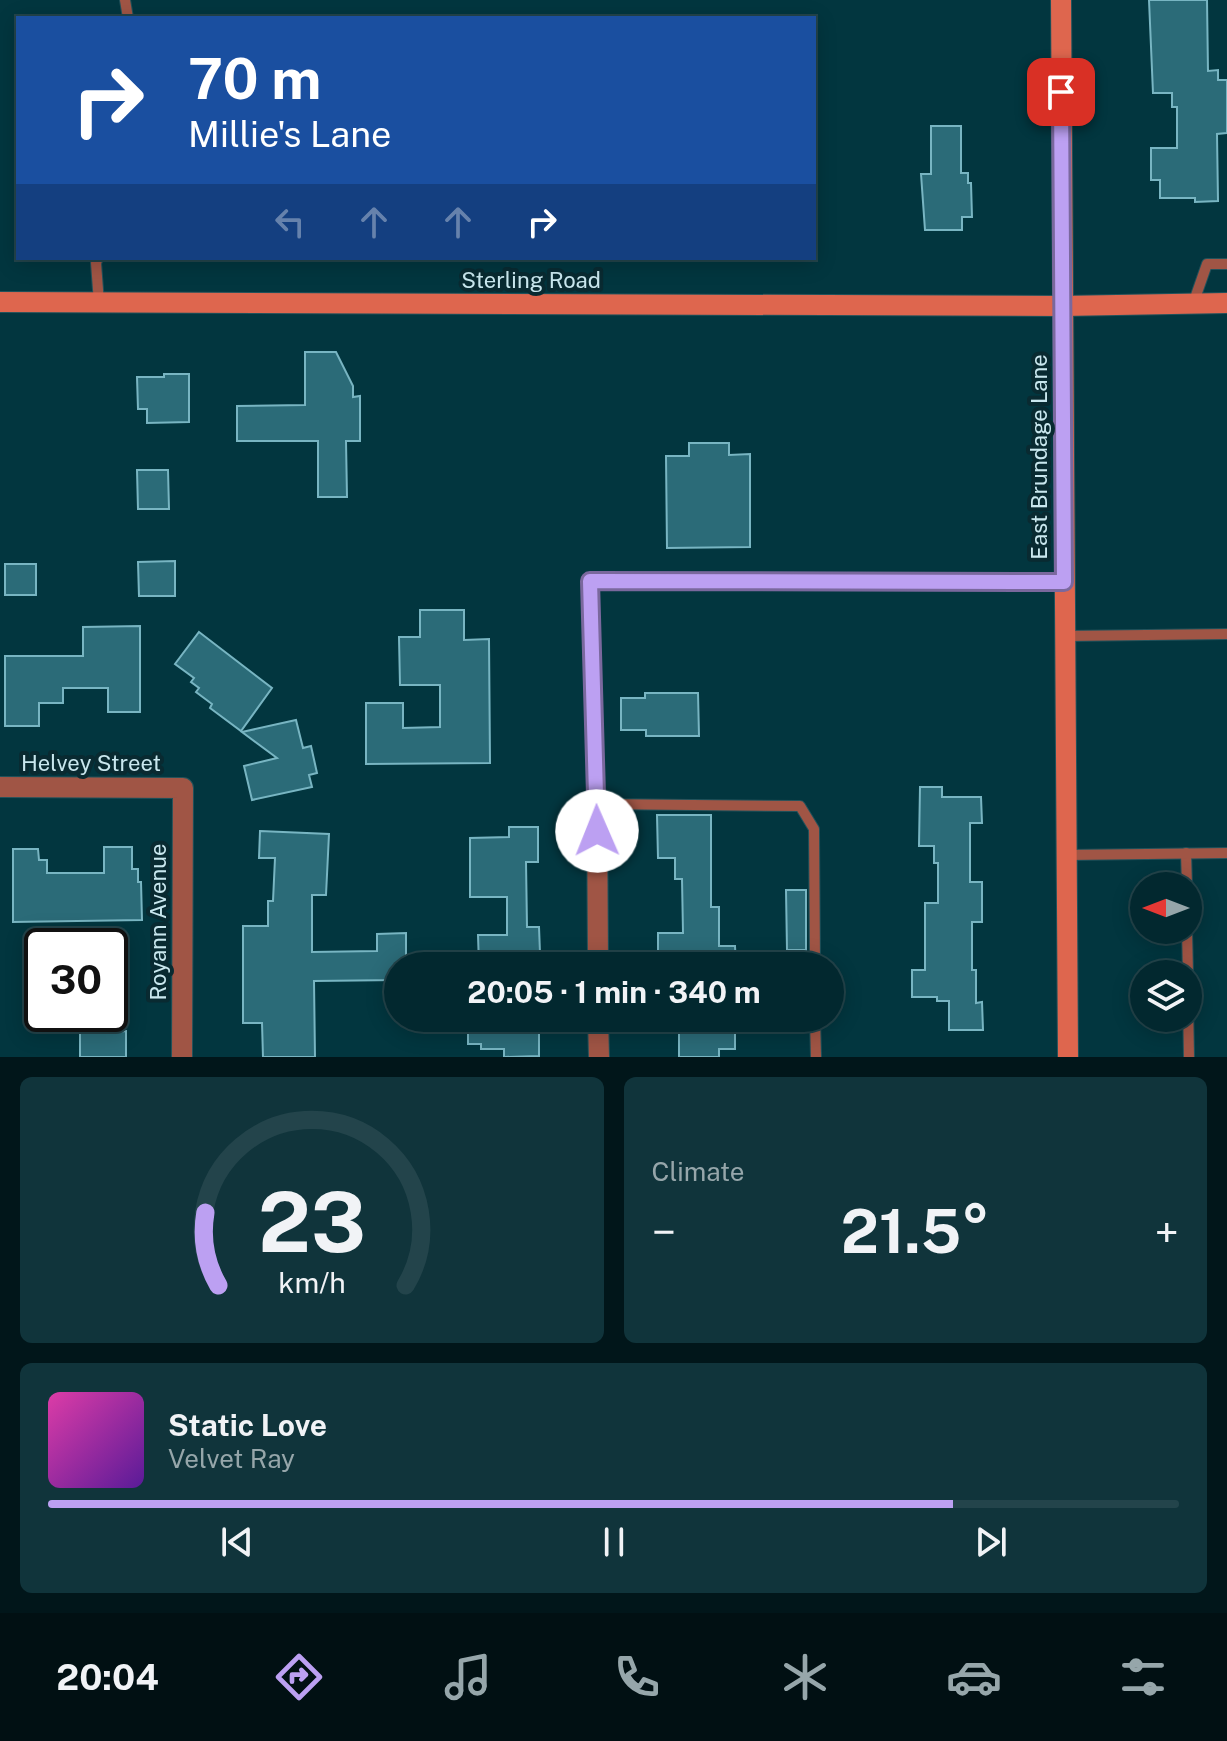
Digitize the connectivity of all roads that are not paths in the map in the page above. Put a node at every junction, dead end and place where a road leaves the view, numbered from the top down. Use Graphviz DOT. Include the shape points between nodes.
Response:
graph roads {
  1 [pos="1061,0"];
  2 [pos="97,260"];
  3 [pos="1227,264"];
  4 [pos="0,302"];
  5 [pos="99,303"];
  6 [pos="1227,303"];
  7 [pos="1193,304"];
  8 [pos="1062,306"];
  9 [pos="1064,582"];
  10 [pos="1227,634"];
  11 [pos="1065,636"];
  12 [pos="0,787"];
  13 [pos="183,788"];
  14 [pos="597,804"];
  15 [pos="1186,853"];
  16 [pos="1227,853"];
  17 [pos="1066,855"];
  18 [pos="1187,872"];
  19 [pos="598,952"];
  20 [pos="815,952"];
  21 [pos="598,1032"];
  22 [pos="815,1032"];
  23 [pos="1189,1032"];
  24 [pos="182,1057"];
  25 [pos="599,1057"];
  26 [pos="816,1057"];
  27 [pos="1068,1057"];
  28 [pos="1189,1057"];
  1 -- 8 [label="street, East Brundage Lane"];
  2 -- 5 [label="lane"];
  3 -- 7 [label="lane" via="1207,264"];
  4 -- 5 [label="street, Sterling Road"];
  5 -- 8 [label="street, Sterling Road"];
  6 -- 7 [label="street, Sterling Road"];
  7 -- 8 [label="street, Sterling Road"];
  8 -- 9 [label="street, East Brundage Lane"];
  9 -- 11 [label="street, East Brundage Lane"];
  9 -- 14 [label="lane" via="590,581"];
  10 -- 11 [label="lane"];
  11 -- 17 [label="street, East Brundage Lane"];
  12 -- 13 [label="street, Helvey Street"];
  13 -- 24 [label="street, Royann Avenue"];
  14 -- 19 [label="street"];
  14 -- 20 [label="lane" via="800,806 814,829"];
  15 -- 16 [label="lane"];
  15 -- 17 [label="lane"];
  15 -- 18 [label="lane"];
  17 -- 27 [label="street, East Brundage Lane"];
  21 -- 25 [label="street"];
  22 -- 26 [label="lane"];
  23 -- 28 [label="lane"];
}
